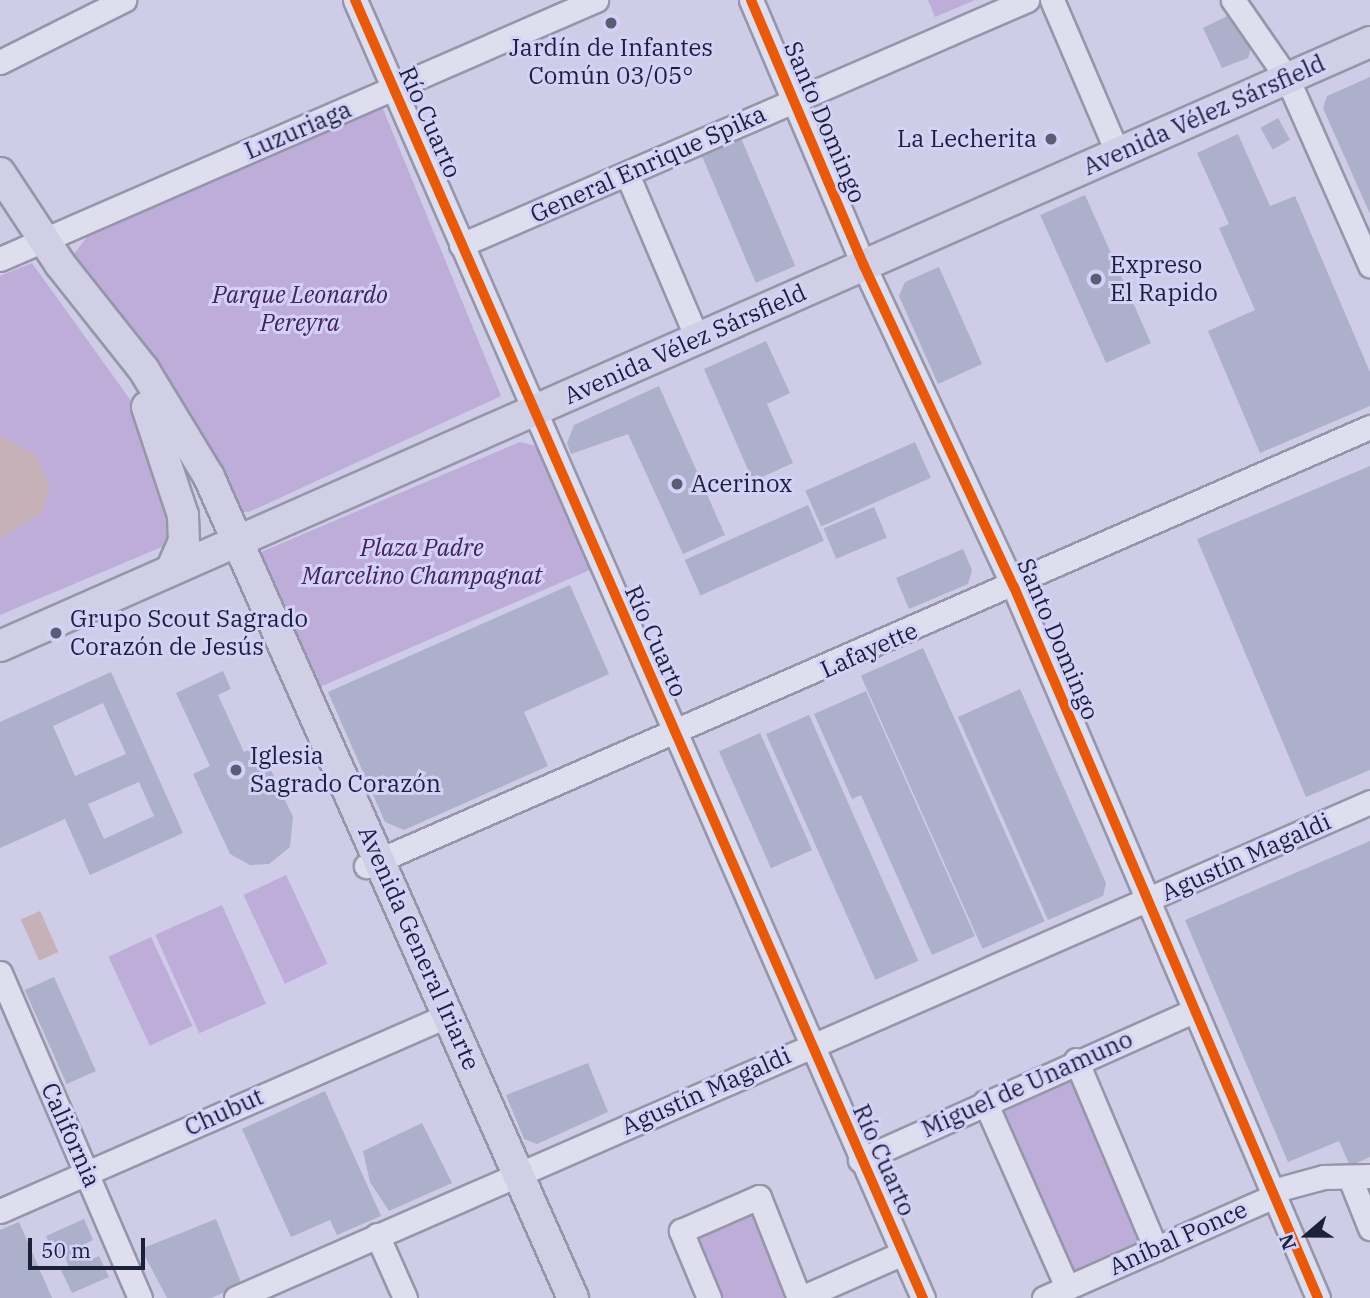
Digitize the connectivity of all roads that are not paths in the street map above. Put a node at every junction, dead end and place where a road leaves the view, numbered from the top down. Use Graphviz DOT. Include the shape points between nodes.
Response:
graph roads {
  1 [pos="124,0"];
  2 [pos="355,0"];
  3 [pos="596,0"];
  4 [pos="751,0"];
  5 [pos="1027,0"];
  6 [pos="1052,0"];
  7 [pos="1233,0"];
  8 [pos="1370,42"];
  9 [pos="0,62"];
  10 [pos="1287,78"];
  11 [pos="393,90"];
  12 [pos="791,101"];
  13 [pos="1117,152"];
  14 [pos="0,173"];
  15 [pos="627,174"];
  16 [pos="0,204"];
  17 [pos="36,243"];
  18 [pos="461,245"];
  19 [pos="0,259"];
  20 [pos="1370,265"];
  21 [pos="864,266"];
  22 [pos="697,338"];
  23 [pos="144,400"];
  24 [pos="530,411"];
  25 [pos="1370,427"];
  26 [pos="231,543"];
  27 [pos="171,570"];
  28 [pos="1014,587"];
  29 [pos="0,646"];
  30 [pos="675,735"];
  31 [pos="1370,802"];
  32 [pos="373,863"];
  33 [pos="1146,901"];
  34 [pos="0,973"];
  35 [pos="1195,1010"];
  36 [pos="441,1018"];
  37 [pos="809,1046"];
  38 [pos="1076,1060"];
  39 [pos="985,1102"];
  40 [pos="860,1160"];
  41 [pos="88,1172"];
  42 [pos="510,1177"];
  43 [pos="1360,1177"];
  44 [pos="1273,1193"];
  45 [pos="0,1211"];
  46 [pos="1370,1228"];
  47 [pos="377,1235"];
  48 [pos="1156,1249"];
  49 [pos="903,1253"];
  50 [pos="1067,1287"];
  51 [pos="140,1298"];
  52 [pos="236,1298"];
  53 [pos="405,1298"];
  54 [pos="554,1298"];
  55 [pos="573,1298"];
  56 [pos="709,1298"];
  57 [pos="800,1298"];
  58 [pos="923,1298"];
  59 [pos="1044,1298"];
  60 [pos="1318,1298"];
  1 -- 9 [label="street"];
  2 -- 11 [label="street, Río Cuarto"];
  3 -- 11 [label="street, Luzuriaga"];
  4 -- 12 [label="street, Santo Domingo"];
  5 -- 12 [label="street, General Enrique Spika"];
  6 -- 13 [label="street"];
  7 -- 10 [label="street"];
  8 -- 10 [label="main road, Avenida Vélez Sársfield"];
  10 -- 13 [label="main road, Avenida Vélez Sársfield"];
  10 -- 20 [label="street"];
  11 -- 17 [label="street, Luzuriaga"];
  11 -- 18 [label="street, Río Cuarto"];
  12 -- 15 [label="street, General Enrique Spika"];
  12 -- 21 [label="street, Santo Domingo"];
  13 -- 21 [label="main road, Avenida Vélez Sársfield"];
  14 -- 17 [label="main road, Avenida General Iriarte"];
  15 -- 18 [label="street, General Enrique Spika"];
  15 -- 22 [label="street"];
  16 -- 17 [label="main road, Avenida General Iriarte"];
  17 -- 19 [label="street, Luzuriaga"];
  17 -- 23 [label="main road, Avenida General Iriarte"];
  17 -- 26 [label="main road, Avenida General Iriarte" via="144,370"];
  18 -- 24 [label="street, Río Cuarto"];
  21 -- 22 [label="main road, Avenida Vélez Sársfield"];
  21 -- 28 [label="street, Santo Domingo"];
  22 -- 24 [label="main road, Avenida Vélez Sársfield"];
  23 -- 26 [label="main road, Avenida General Iriarte"];
  23 -- 27 [label="main road" via="183,515 184,541"];
  24 -- 26 [label="main road, Avenida Vélez Sársfield"];
  24 -- 30 [label="street, Río Cuarto"];
  25 -- 28 [label="street, Lafayette"];
  26 -- 27 [label="main road, Avenida Vélez Sársfield"];
  26 -- 32 [label="main road, Avenida General Iriarte"];
  27 -- 29 [label="main road, Avenida Vélez Sársfield"];
  28 -- 30 [label="street, Lafayette"];
  28 -- 33 [label="street, Santo Domingo"];
  30 -- 32 [label="street, Lafayette"];
  30 -- 37 [label="street, Río Cuarto"];
  31 -- 33 [label="street, Agustín Magaldi"];
  32 -- 36 [label="main road, Avenida General Iriarte"];
  33 -- 35 [label="street, Santo Domingo"];
  33 -- 37 [label="street, Agustín Magaldi"];
  34 -- 41 [label="street, California"];
  35 -- 38 [label="street, Miguel de Unamuno"];
  35 -- 44 [label="street, Santo Domingo"];
  36 -- 41 [label="street, Chubut"];
  36 -- 42 [label="main road, Avenida General Iriarte"];
  37 -- 40 [label="street, Río Cuarto"];
  37 -- 42 [label="street, Agustín Magaldi"];
  38 -- 39 [label="street, Miguel de Unamuno"];
  38 -- 48 [label="street"];
  39 -- 40 [label="street, Miguel de Unamuno"];
  39 -- 50 [label="street"];
  40 -- 49 [label="street, Río Cuarto"];
  41 -- 45 [label="street, Chubut"];
  41 -- 51 [label="street, California"];
  42 -- 47 [label="street, Agustín Magaldi"];
  42 -- 54 [label="main road, Avenida General Iriarte"];
  42 -- 55 [label="main road, Avenida General Iriarte"];
  43 -- 44 [label="street, Aníbal Ponce" via="1324,1177"];
  43 -- 46 [label="street"];
  44 -- 48 [label="street, Aníbal Ponce"];
  44 -- 60 [label="street, Santo Domingo"];
  47 -- 52 [label="street, Agustín Magaldi"];
  47 -- 53 [label="street"];
  48 -- 50 [label="street, Aníbal Ponce"];
  49 -- 57 [label="street"];
  49 -- 58 [label="street, Río Cuarto"];
  50 -- 59 [label="street, Aníbal Ponce"];
  56 -- 57 [label="street" via="681,1231 759,1197"];
}
